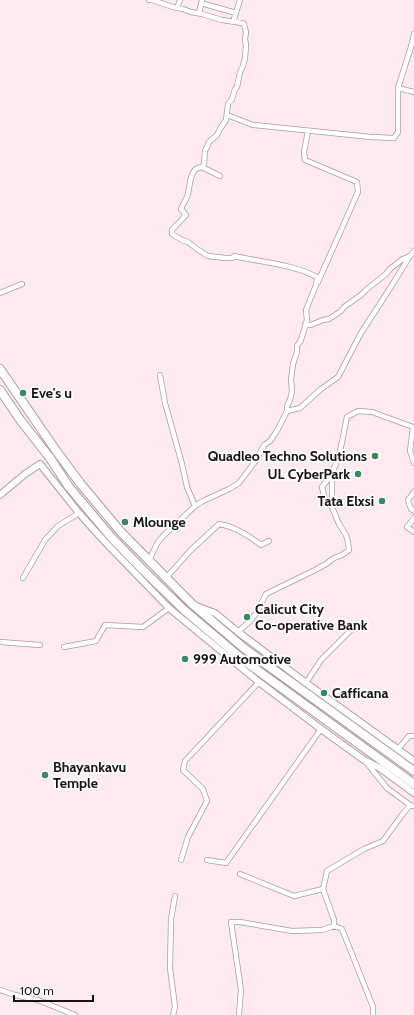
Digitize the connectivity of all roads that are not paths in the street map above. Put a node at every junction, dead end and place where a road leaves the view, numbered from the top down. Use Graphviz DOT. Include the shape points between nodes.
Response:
graph roads {
  1 [pos="149,0"];
  2 [pos="180,0"];
  3 [pos="240,0"];
  4 [pos="201,2"];
  5 [pos="177,8"];
  6 [pos="198,13"];
  7 [pos="236,13"];
  8 [pos="233,22"];
  9 [pos="414,34"];
  10 [pos="398,88"];
  11 [pos="414,92"];
  12 [pos="227,115"];
  13 [pos="308,131"];
  14 [pos="202,167"];
  15 [pos="220,176"];
  16 [pos="414,251"];
  17 [pos="410,256"];
  18 [pos="22,284"];
  19 [pos="316,285"];
  20 [pos="0,293"];
  21 [pos="305,325"];
  22 [pos="0,369"];
  23 [pos="160,375"];
  24 [pos="0,390"];
  25 [pos="287,411"];
  26 [pos="414,427"];
  27 [pos="414,463"];
  28 [pos="332,473"];
  29 [pos="414,492"];
  30 [pos="0,495"];
  31 [pos="195,506"];
  32 [pos="332,507"];
  33 [pos="414,511"];
  34 [pos="79,513"];
  35 [pos="414,518"];
  36 [pos="414,532"];
  37 [pos="269,541"];
  38 [pos="149,560"];
  39 [pos="23,578"];
  40 [pos="166,578"];
  41 [pos="191,603"];
  42 [pos="169,608"];
  43 [pos="350,631"];
  44 [pos="238,632"];
  45 [pos="0,642"];
  46 [pos="40,645"];
  47 [pos="64,647"];
  48 [pos="259,682"];
  49 [pos="306,683"];
  50 [pos="321,729"];
  51 [pos="414,736"];
  52 [pos="398,749"];
  53 [pos="364,760"];
  54 [pos="414,761"];
  55 [pos="414,771"];
  56 [pos="414,784"];
  57 [pos="414,792"];
  58 [pos="412,806"];
  59 [pos="181,860"];
  60 [pos="207,860"];
  61 [pos="240,874"];
  62 [pos="323,889"];
  63 [pos="175,896"];
  64 [pos="334,926"];
  65 [pos="0,990"];
  66 [pos="75,1015"];
  67 [pos="173,1015"];
  68 [pos="239,1015"];
  69 [pos="372,1015"];
  1 -- 5 [label="street"];
  2 -- 5 [label="street"];
  3 -- 7 [label="street"];
  4 -- 6 [label="street"];
  4 -- 7 [label="street"];
  5 -- 6 [label="street"];
  6 -- 8 [label="street"];
  7 -- 8 [label="street"];
  8 -- 12 [label="street" via="244,24 246,45 243,66 228,104"];
  9 -- 10 [label="street"];
  10 -- 11 [label="street"];
  10 -- 13 [label="street" via="398,132 394,138"];
  12 -- 13 [label="street" via="252,125"];
  12 -- 14 [label="street" via="225,123 209,142"];
  13 -- 19 [label="street" via="305,160 357,182 358,192"];
  14 -- 15 [label="street"];
  14 -- 19 [label="street" via="196,168 193,173 181,209 186,215 172,230 172,234 208,256 234,256 258,260 309,273 317,277"];
  16 -- 17 [label="street"];
  17 -- 21 [label="street" via="391,268 362,295 329,319"];
  17 -- 25 [label="street" via="361,332 338,376 300,408"];
  18 -- 20 [label="street"];
  19 -- 21 [label="street" via="306,310"];
  21 -- 25 [label="street" via="297,346"];
  22 -- 38 [label="highway" via="80,483 120,531"];
  23 -- 31 [label="street" via="187,487"];
  24 -- 56 [label="highway" via="69,487 111,537 184,610 242,659"];
  25 -- 31 [label="street" via="277,431 264,445 257,460 239,483"];
  26 -- 27 [label="street" via="410,451"];
  26 -- 28 [label="street" via="372,412 358,411 348,417 342,450"];
  28 -- 32 [label="street"];
  28 -- 32 [label="street" via="322,487 325,500"];
  29 -- 33 [label="street" via="408,500"];
  30 -- 34 [label="street" via="40,464"];
  31 -- 38 [label="street" via="158,542"];
  32 -- 44 [label="street" via="346,535 349,550 266,594 257,612"];
  34 -- 39 [label="street" via="58,526 45,540"];
  34 -- 42 [label="street"];
  35 -- 36 [label="street" via="407,527"];
  37 -- 40 [label="street" via="261,545 228,525 219,524"];
  38 -- 40 [label="highway"];
  40 -- 41 [label="highway"];
  41 -- 44 [label="street" via="215,613"];
  41 -- 55 [label="highway" via="245,649"];
  42 -- 47 [label="street" via="143,627 105,625 96,641"];
  42 -- 48 [label="street"];
  43 -- 49 [label="street" via="321,660"];
  44 -- 49 [label="street"];
  45 -- 46 [label="street"];
  48 -- 50 [label="street"];
  48 -- 59 [label="street" via="185,761 182,770 203,790 207,801 188,837"];
  49 -- 52 [label="street"];
  50 -- 53 [label="street"];
  50 -- 60 [label="street" via="226,862"];
  51 -- 52 [label="street" via="409,736"];
  52 -- 54 [label="street"];
  53 -- 57 [label="street"];
  53 -- 58 [label="street" via="387,788"];
  58 -- 62 [label="street" via="383,841 327,871"];
  61 -- 62 [label="street" via="294,896"];
  62 -- 64 [label="street"];
  63 -- 67 [label="street" via="170,926 170,968 175,1007"];
  64 -- 68 [label="street" via="322,930 292,931 231,922 241,990"];
  64 -- 69 [label="street" via="342,929 373,1007"];
  65 -- 66 [label="street" via="38,1000"];
}
